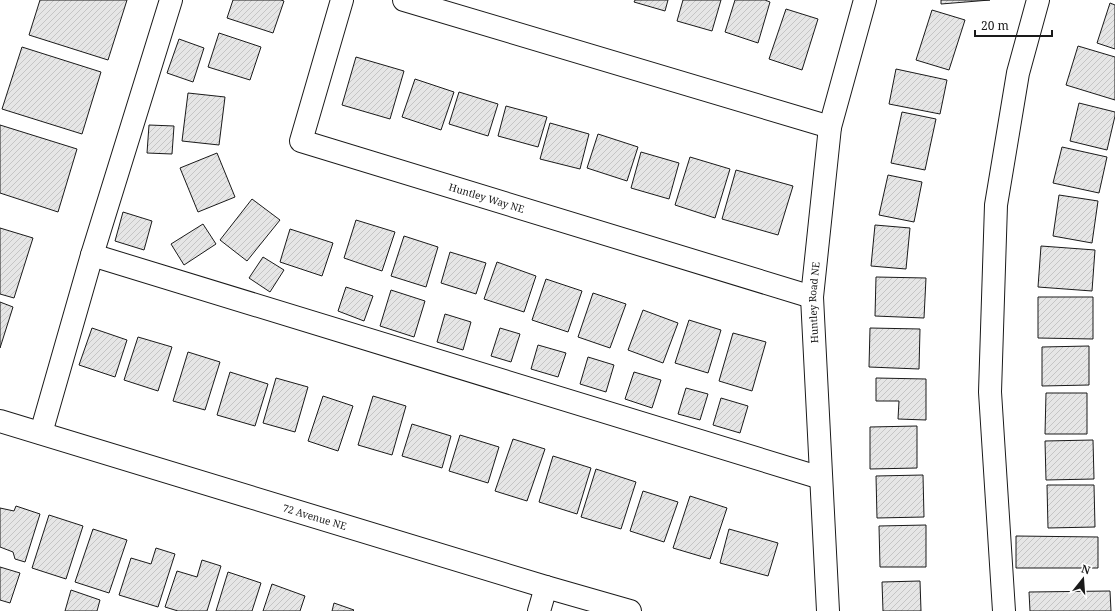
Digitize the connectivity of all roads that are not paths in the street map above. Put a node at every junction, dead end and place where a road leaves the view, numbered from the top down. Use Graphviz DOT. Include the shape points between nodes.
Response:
graph roads {
  1 [pos="171,0"];
  2 [pos="342,0"];
  3 [pos="404,0"];
  4 [pos="865,0"];
  5 [pos="1038,0"];
  6 [pos="830,128"];
  7 [pos="92,255"];
  8 [pos="812,298"];
  9 [pos="0,421"];
  10 [pos="41,434"];
  11 [pos="821,478"];
  12 [pos="546,587"];
  13 [pos="539,611"];
  14 [pos="630,611"];
  15 [pos="828,611"];
  16 [pos="1004,611"];
  1 -- 7 [label="street"];
  2 -- 8 [label="street, Huntley Way NE" via="301,141"];
  3 -- 6 [label="street"];
  4 -- 6 [label="street, Huntley Road NE"];
  5 -- 16 [label="street" via="1018,73 996,205 990,392"];
  6 -- 8 [label="street, Huntley Road NE"];
  7 -- 10 [label="street"];
  7 -- 11 [label="street"];
  8 -- 11 [label="street, Huntley Road NE"];
  9 -- 10 [label="street, 72 Avenue NE"];
  10 -- 12 [label="street, 72 Avenue NE"];
  11 -- 15 [label="street, Huntley Road NE"];
  12 -- 13 [label="street"];
  12 -- 14 [label="street, 72 Avenue NE"];
}
